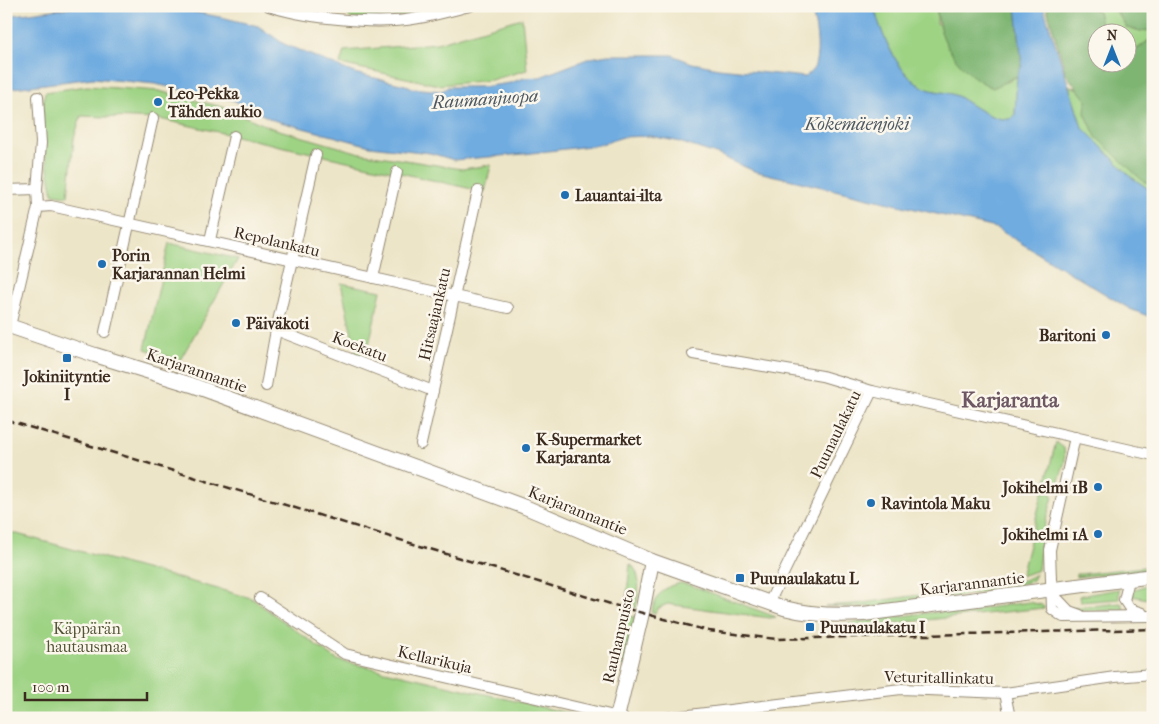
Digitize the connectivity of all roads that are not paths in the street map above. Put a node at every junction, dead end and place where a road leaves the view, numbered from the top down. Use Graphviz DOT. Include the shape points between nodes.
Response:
graph roads {
  1 [pos="269,6"];
  2 [pos="470,6"];
  3 [pos="38,97"];
  4 [pos="153,118"];
  5 [pos="234,136"];
  6 [pos="316,155"];
  7 [pos="397,172"];
  8 [pos="37,189"];
  9 [pos="6,190"];
  10 [pos="478,192"];
  11 [pos="38,207"];
  12 [pos="130,223"];
  13 [pos="210,240"];
  14 [pos="292,260"];
  15 [pos="373,278"];
  16 [pos="454,296"];
  17 [pos="508,308"];
  18 [pos="8,325"];
  19 [pos="276,330"];
  20 [pos="105,332"];
  21 [pos="694,354"];
  22 [pos="266,386"];
  23 [pos="433,390"];
  24 [pos="872,391"];
  25 [pos="1076,437"];
  26 [pos="421,444"];
  27 [pos="1153,455"];
  28 [pos="652,561"];
  29 [pos="1153,576"];
  30 [pos="1129,580"];
  31 [pos="1051,591"];
  32 [pos="260,598"];
  33 [pos="769,603"];
  34 [pos="1151,616"];
  35 [pos="1153,674"];
  36 [pos="1005,693"];
  37 [pos="619,717"];
  38 [pos="665,718"];
  39 [pos="1010,718"];
  1 -- 2 [label="street" via="313,15 373,21 396,21"];
  3 -- 8 [label="street" via="41,143"];
  4 -- 12 [label="street"];
  5 -- 13 [label="street"];
  6 -- 14 [label="street"];
  7 -- 15 [label="street"];
  8 -- 9 [label="street"];
  8 -- 11 [label="street"];
  10 -- 16 [label="street, Hitsaajankatu"];
  11 -- 12 [label="street, Repolankatu" via="51,206"];
  11 -- 18 [label="street"];
  12 -- 13 [label="street, Repolankatu"];
  12 -- 20 [label="street"];
  13 -- 14 [label="street, Repolankatu"];
  14 -- 15 [label="street, Repolankatu"];
  14 -- 19 [label="street"];
  15 -- 16 [label="street, Repolankatu"];
  16 -- 17 [label="street, Repolankatu"];
  16 -- 23 [label="street, Hitsaajankatu"];
  18 -- 28 [label="main road, Karjarannantie" via="192,385 534,511"];
  19 -- 22 [label="street"];
  19 -- 23 [label="street, Koekatu"];
  21 -- 24 [label="street" via="822,376"];
  23 -- 26 [label="street, Hitsaajankatu"];
  24 -- 25 [label="street, Puunaulakatu"];
  24 -- 33 [label="street, Puunaulakatu"];
  25 -- 27 [label="street, Puunaulakatu"];
  25 -- 31 [label="street" via="1051,541"];
  28 -- 33 [label="main road, Karjarannantie"];
  28 -- 37 [label="main road, Rauhanpuisto"];
  29 -- 30 [label="main road, Karjarannantie"];
  30 -- 31 [label="main road, Karjarannantie"];
  30 -- 34 [label="street" via="1124,600 1130,609"];
  31 -- 33 [label="main road, Karjarannantie" via="832,616 805,613"];
  31 -- 34 [label="street" via="1052,609 1062,617"];
  32 -- 37 [label="street, Kellarikuja" via="345,654"];
  35 -- 36 [label="street, Veturitallinkatu"];
  36 -- 38 [label="street, Veturitallinkatu" via="900,689"];
  36 -- 39 [label="street"];
}
